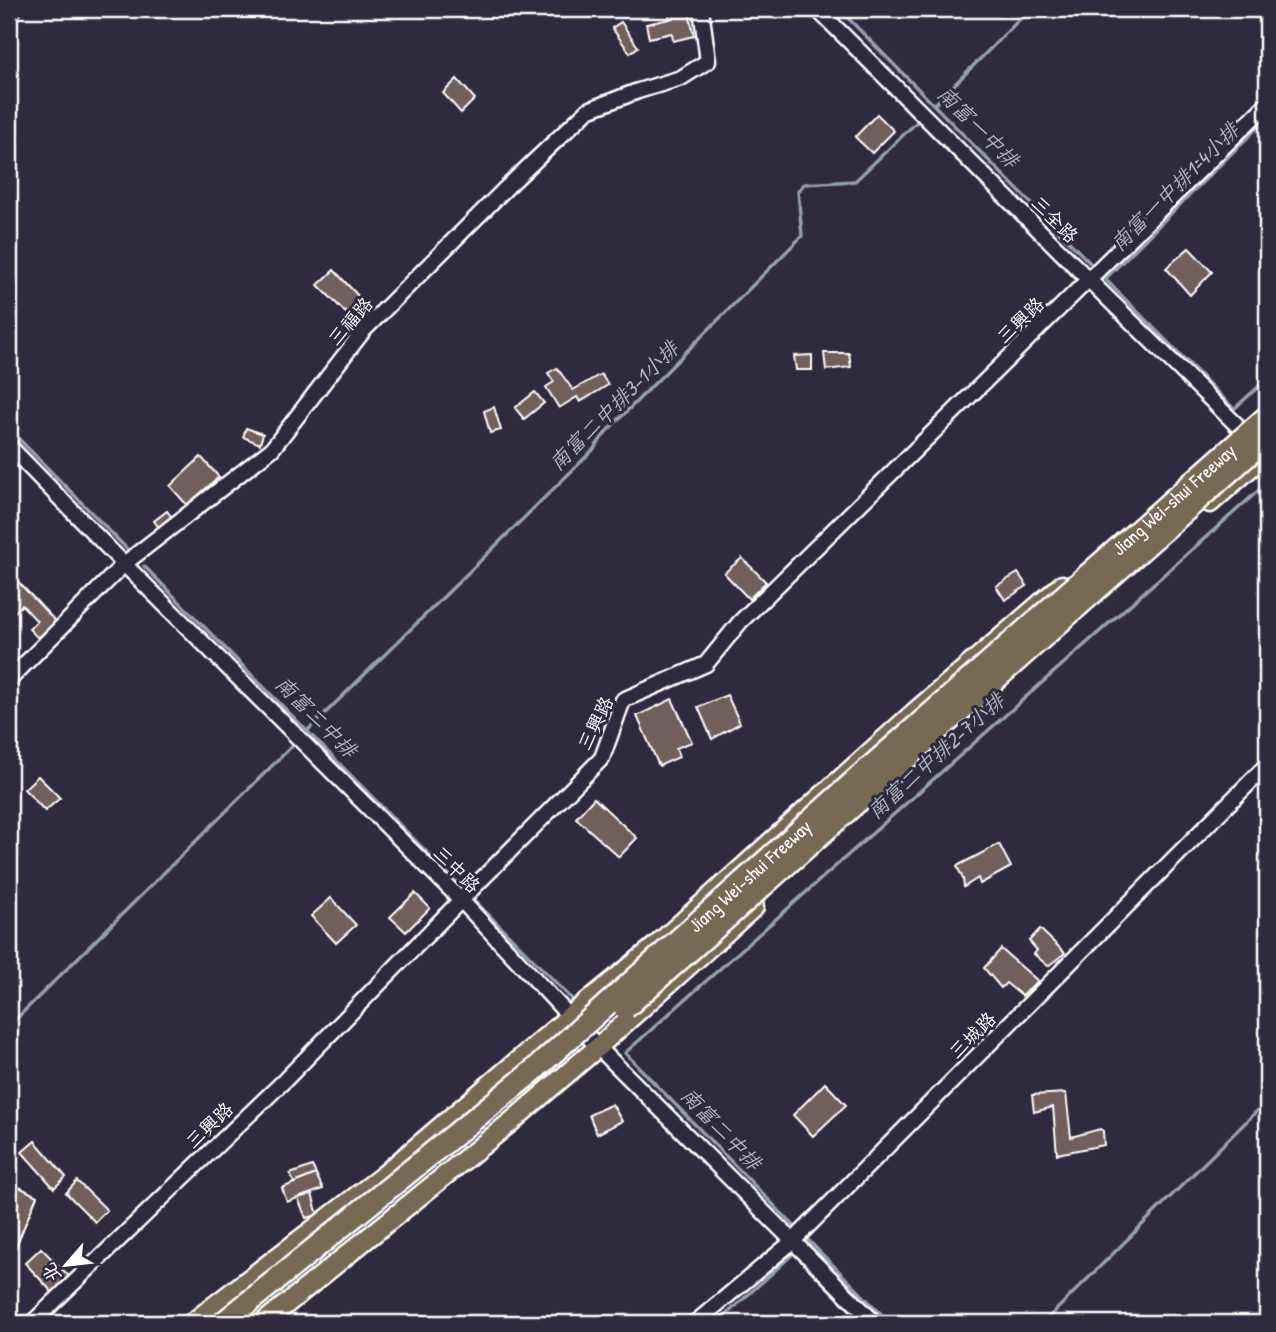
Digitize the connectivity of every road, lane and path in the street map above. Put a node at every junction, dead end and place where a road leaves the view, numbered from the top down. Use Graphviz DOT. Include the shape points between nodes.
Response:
graph roads {
  1 [pos="14,9"];
  2 [pos="701,9"];
  3 [pos="817,9"];
  4 [pos="9,14"];
  5 [pos="1267,104"];
  6 [pos="1089,280"];
  7 [pos="1267,405"];
  8 [pos="1267,417"];
  9 [pos="1241,428"];
  10 [pos="9,446"];
  11 [pos="1267,450"];
  12 [pos="124,564"];
  13 [pos="9,680"];
  14 [pos="1267,765"];
  15 [pos="461,900"];
  16 [pos="570,1016"];
  17 [pos="598,1047"];
  18 [pos="793,1241"];
  19 [pos="32,1323"];
  20 [pos="192,1323"];
  21 [pos="223,1323"];
  22 [pos="247,1323"];
  23 [pos="263,1323"];
  24 [pos="695,1323"];
  25 [pos="875,1323"];
  1 -- 4 [label="street"];
  2 -- 12 [label="street, 三福路" via="708,61 681,78 589,110 364,330 272,449"];
  3 -- 6 [label="street, 三全路"];
  5 -- 6 [label="street, 三興路"];
  6 -- 9 [label="street, 三全路"];
  6 -- 15 [label="street, 三興路" via="740,622 706,664 623,700 602,758"];
  7 -- 9 [label="main road"];
  8 -- 21 [label="highway, Jiang Wei-shui Freeway, bridge" via="533,1071"];
  9 -- 11 [label="street, 三全路"];
  9 -- 16 [label="main road" via="916,711 657,945"];
  10 -- 12 [label="street, 三中路"];
  11 -- 17 [label="main road"];
  11 -- 22 [label="highway, Jiang Wei-shui Freeway, bridge" via="559,1066"];
  12 -- 13 [label="street, 三福路"];
  12 -- 15 [label="street, 三中路"];
  14 -- 18 [label="street, 三城路"];
  15 -- 16 [label="street, 三中路"];
  15 -- 19 [label="street, 三興路" via="285,1080"];
  16 -- 17 [label="street, 三中路"];
  16 -- 20 [label="main road" via="384,1175"];
  17 -- 18 [label="street, 三中路"];
  17 -- 23 [label="main road"];
  18 -- 24 [label="street, 三城路"];
  18 -- 25 [label="street, 三中路"];
}
